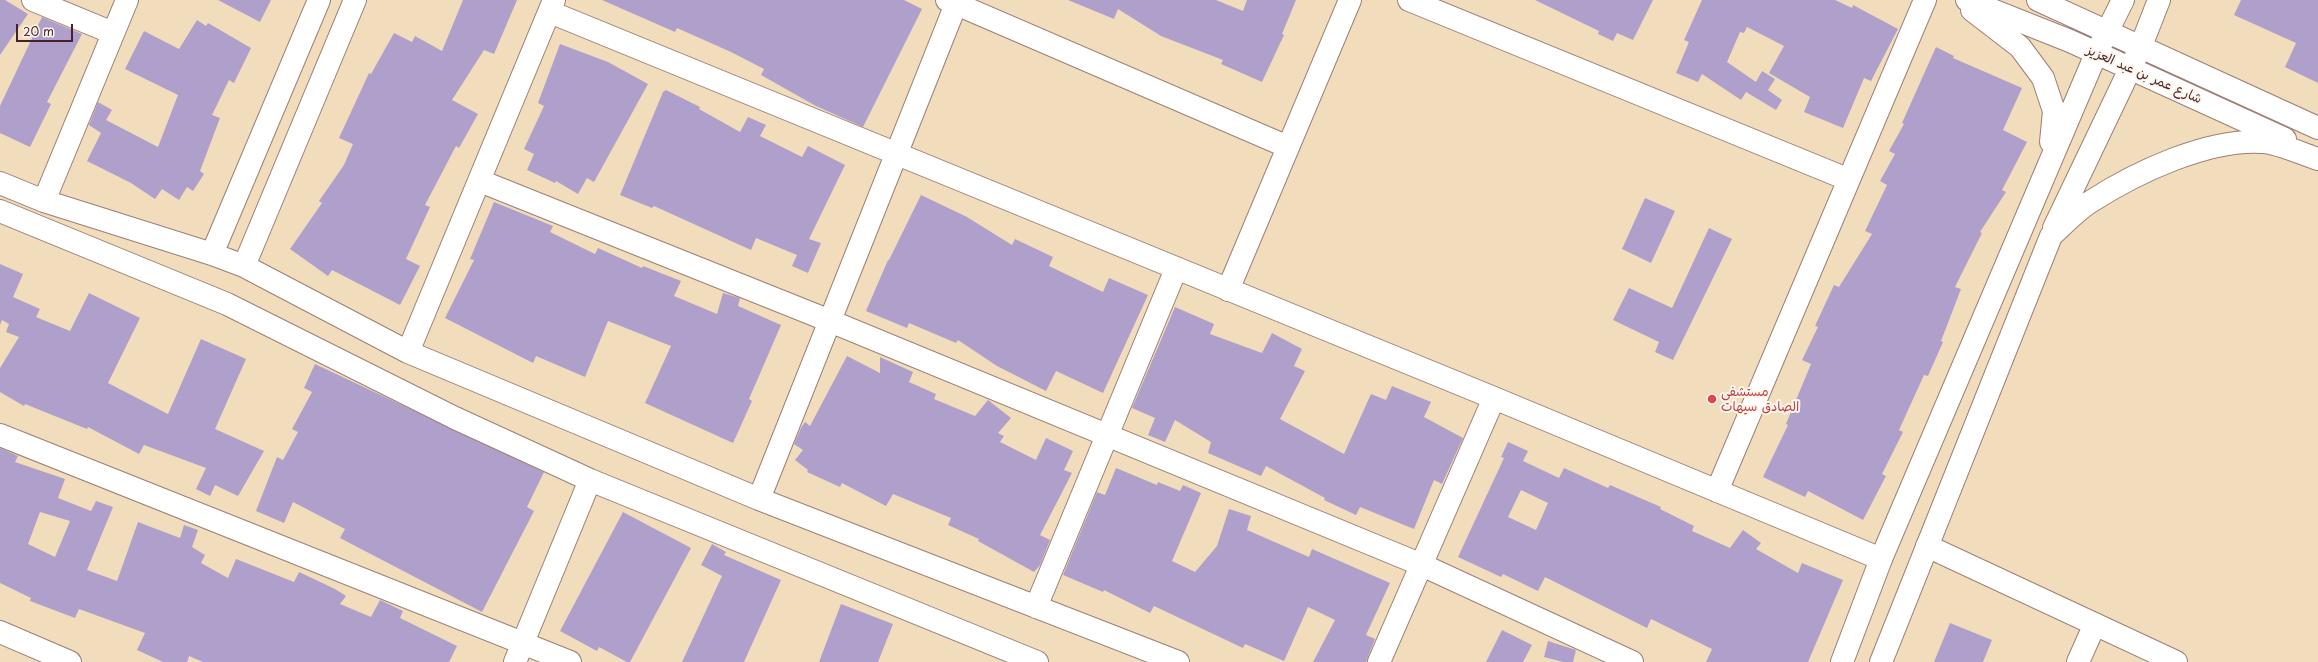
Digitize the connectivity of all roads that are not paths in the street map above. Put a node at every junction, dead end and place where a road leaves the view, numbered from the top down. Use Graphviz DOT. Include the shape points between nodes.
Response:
graph roads {
  1 [pos="33,0"];
  2 [pos="127,0"];
  3 [pos="319,0"];
  4 [pos="355,0"];
  5 [pos="1350,0"];
  6 [pos="1409,0"];
  7 [pos="1925,0"];
  8 [pos="1961,0"];
  9 [pos="1967,0"];
  10 [pos="2038,0"];
  11 [pos="2123,0"];
  12 [pos="2159,0"];
  13 [pos="952,2"];
  14 [pos="552,6"];
  15 [pos="2107,30"];
  16 [pos="113,33"];
  17 [pos="2141,46"];
  18 [pos="2096,54"];
  19 [pos="2129,68"];
  20 [pos="2318,128"];
  21 [pos="1288,147"];
  22 [pos="896,154"];
  23 [pos="2318,154"];
  24 [pos="2318,159"];
  25 [pos="2049,166"];
  26 [pos="1847,179"];
  27 [pos="480,181"];
  28 [pos="0,183"];
  29 [pos="44,201"];
  30 [pos="0,211"];
  31 [pos="2051,236"];
  32 [pos="212,254"];
  33 [pos="244,266"];
  34 [pos="1176,269"];
  35 [pos="1228,290"];
  36 [pos="830,321"];
  37 [pos="408,352"];
  38 [pos="1494,398"];
  39 [pos="0,435"];
  40 [pos="1106,435"];
  41 [pos="590,480"];
  42 [pos="1717,491"];
  43 [pos="759,499"];
  44 [pos="1927,546"];
  45 [pos="1881,559"];
  46 [pos="1422,565"];
  47 [pos="1036,607"];
  48 [pos="2095,624"];
  49 [pos="0,632"];
  50 [pos="519,653"];
  51 [pos="70,662"];
  52 [pos="570,662"];
  53 [pos="1037,662"];
  54 [pos="1178,662"];
  55 [pos="1379,662"];
  56 [pos="1632,662"];
  57 [pos="1842,662"];
  58 [pos="1882,662"];
  59 [pos="2078,662"];
  60 [pos="2176,662"];
  1 -- 16 [label="street"];
  2 -- 16 [label="street"];
  3 -- 32 [label="street"];
  4 -- 33 [label="street"];
  5 -- 21 [label="street"];
  6 -- 26 [label="street"];
  7 -- 26 [label="street"];
  8 -- 25 [label="street" via="2020,47 2043,78 2054,110"];
  9 -- 18 [label="street, شارع عمر بن عبد العزيز"];
  10 -- 15 [label="street"];
  11 -- 15 [label="street"];
  12 -- 17 [label="street"];
  13 -- 21 [label="street"];
  13 -- 22 [label="street"];
  14 -- 22 [label="street"];
  14 -- 27 [label="street"];
  15 -- 17 [label="street"];
  15 -- 18 [label="street"];
  16 -- 29 [label="street"];
  17 -- 19 [label="street"];
  17 -- 20 [label="street"];
  18 -- 19 [label="street, شارع عمر بن عبد العزيز"];
  18 -- 25 [label="street"];
  19 -- 23 [label="street, شارع عمر بن عبد العزيز"];
  19 -- 31 [label="street"];
  21 -- 35 [label="street"];
  22 -- 34 [label="street"];
  22 -- 36 [label="street"];
  24 -- 31 [label="street" via="2264,142 2239,143 2195,151 2158,165 2089,203"];
  25 -- 45 [label="street"];
  26 -- 42 [label="street"];
  27 -- 36 [label="street"];
  27 -- 37 [label="street"];
  28 -- 29 [label="street"];
  29 -- 32 [label="street"];
  30 -- 41 [label="street" via="227,304 455,418"];
  31 -- 44 [label="street"];
  32 -- 33 [label="street"];
  33 -- 37 [label="street"];
  34 -- 35 [label="street"];
  34 -- 40 [label="street"];
  35 -- 38 [label="street"];
  36 -- 40 [label="street"];
  36 -- 43 [label="street"];
  37 -- 43 [label="street"];
  38 -- 42 [label="street"];
  38 -- 46 [label="street"];
  39 -- 50 [label="street"];
  40 -- 46 [label="street"];
  40 -- 47 [label="street"];
  41 -- 50 [label="street"];
  41 -- 53 [label="street"];
  42 -- 45 [label="street"];
  43 -- 47 [label="street"];
  44 -- 48 [label="street"];
  44 -- 58 [label="street"];
  45 -- 57 [label="street"];
  46 -- 55 [label="street"];
  46 -- 56 [label="street"];
  47 -- 54 [label="street"];
  48 -- 59 [label="street"];
  48 -- 60 [label="street"];
  49 -- 51 [label="street"];
  50 -- 52 [label="street"];
}
